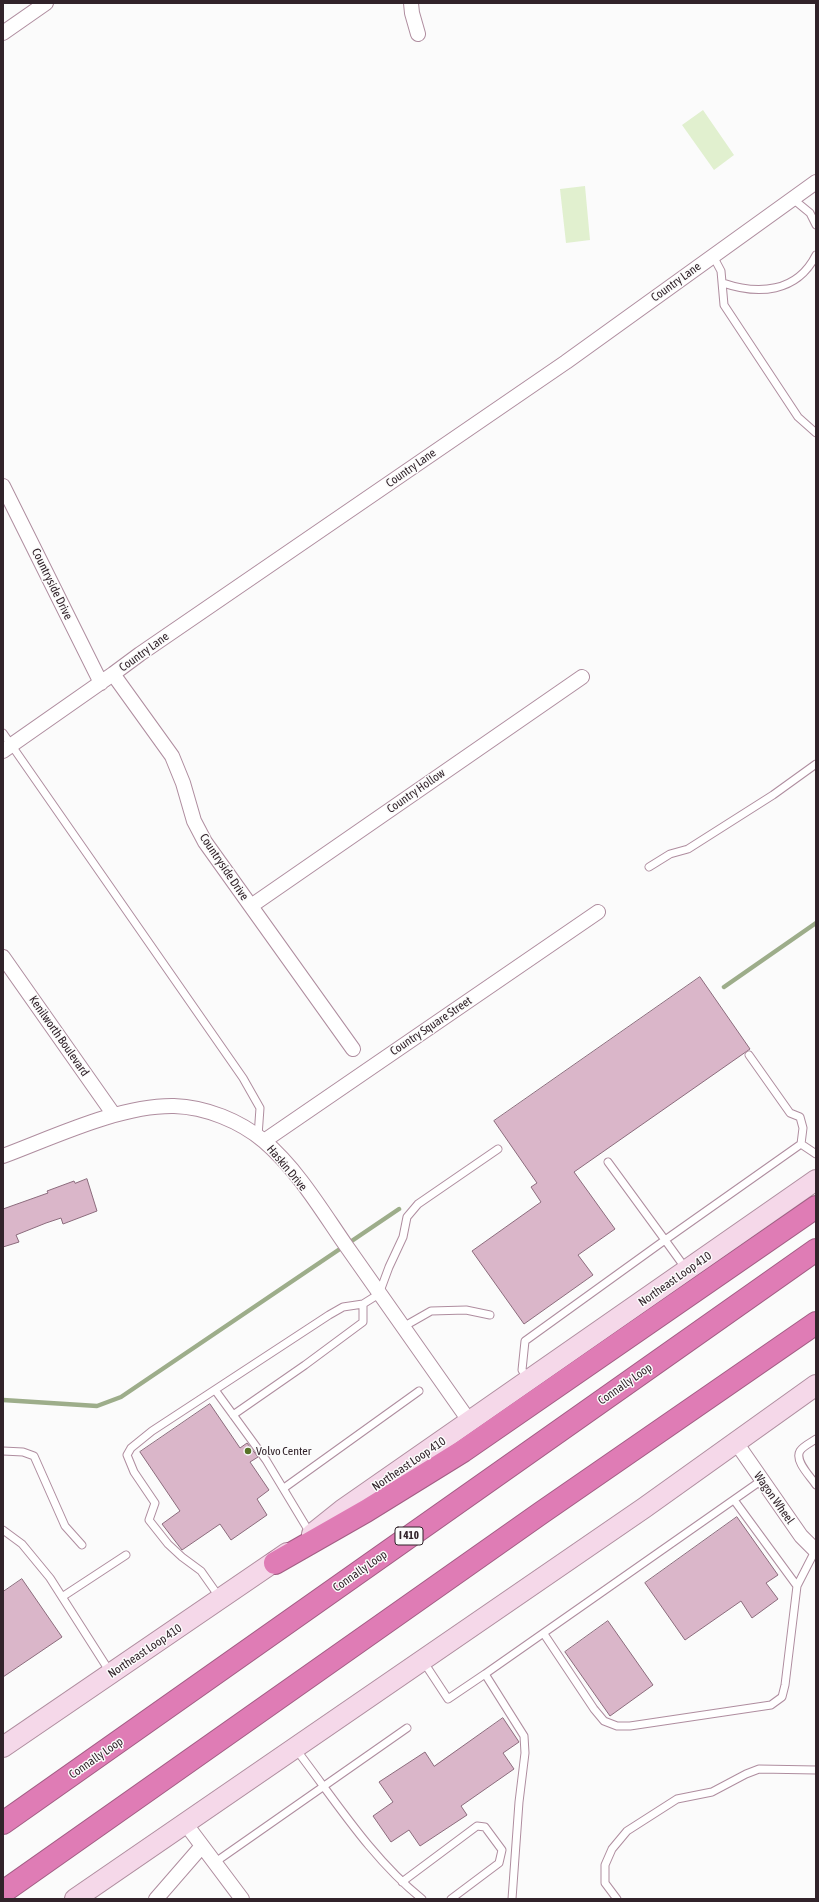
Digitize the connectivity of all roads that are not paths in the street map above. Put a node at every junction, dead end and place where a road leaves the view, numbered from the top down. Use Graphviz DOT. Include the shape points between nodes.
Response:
graph roads {
  1 [pos="46,3"];
  2 [pos="411,3"];
  3 [pos="3,33"];
  4 [pos="418,34"];
  5 [pos="816,182"];
  6 [pos="793,199"];
  7 [pos="816,225"];
  8 [pos="816,255"];
  9 [pos="713,256"];
  10 [pos="722,283"];
  11 [pos="816,433"];
  12 [pos="3,486"];
  13 [pos="114,674"];
  14 [pos="582,677"];
  15 [pos="101,683"];
  16 [pos="3,733"];
  17 [pos="7,748"];
  18 [pos="816,764"];
  19 [pos="650,867"];
  20 [pos="251,906"];
  21 [pos="598,912"];
  22 [pos="3,957"];
  23 [pos="354,1049"];
  24 [pos="749,1055"];
  25 [pos="114,1115"];
  26 [pos="261,1139"];
  27 [pos="801,1144"];
  28 [pos="498,1149"];
  29 [pos="816,1154"];
  30 [pos="3,1156"];
  31 [pos="608,1162"];
  32 [pos="816,1180"];
  33 [pos="816,1207"];
  34 [pos="665,1240"];
  35 [pos="816,1250"];
  36 [pos="687,1270"];
  37 [pos="379,1294"];
  38 [pos="363,1304"];
  39 [pos="490,1315"];
  40 [pos="816,1323"];
  41 [pos="403,1327"];
  42 [pos="529,1381"];
  43 [pos="215,1390"];
  44 [pos="419,1391"];
  45 [pos="814,1391"];
  46 [pos="233,1415"];
  47 [pos="470,1422"];
  48 [pos="816,1439"];
  49 [pos="735,1441"];
  50 [pos="3,1451"];
  51 [pos="762,1480"];
  52 [pos="816,1485"];
  53 [pos="284,1488"];
  54 [pos="734,1500"];
  55 [pos="3,1530"];
  56 [pos="311,1534"];
  57 [pos="82,1545"];
  58 [pos="815,1550"];
  59 [pos="126,1555"];
  60 [pos="275,1563"];
  61 [pos="797,1586"];
  62 [pos="62,1597"];
  63 [pos="221,1599"];
  64 [pos="544,1634"];
  65 [pos="422,1660"];
  66 [pos="112,1674"];
  67 [pos="485,1674"];
  68 [pos="407,1728"];
  69 [pos="7,1742"];
  70 [pos="295,1748"];
  71 [pos="816,1770"];
  72 [pos="324,1786"];
  73 [pos="3,1823"];
  74 [pos="185,1823"];
  75 [pos="202,1846"];
  76 [pos="214,1863"];
  77 [pos="402,1882"];
  78 [pos="3,1893"];
  79 [pos="75,1899"];
  80 [pos="156,1899"];
  81 [pos="242,1899"];
  82 [pos="422,1899"];
  83 [pos="451,1899"];
  84 [pos="512,1899"];
  85 [pos="617,1899"];
  1 -- 3 [label="street"];
  2 -- 4 [label="street"];
  5 -- 6 [label="street, Country Lane"];
  6 -- 7 [label="lane" via="810,213"];
  6 -- 9 [label="street, Country Lane"];
  8 -- 10 [label="lane" via="812,263 798,276 780,287 757,291"];
  9 -- 10 [label="lane"];
  9 -- 13 [label="street, Country Lane" via="566,362"];
  10 -- 11 [label="lane" via="724,305 798,417"];
  12 -- 15 [label="street, Countryside Drive"];
  13 -- 15 [label="street, Country Lane"];
  13 -- 20 [label="street, Countryside Drive" via="172,756 194,821 205,842"];
  14 -- 20 [label="street, Country Hollow"];
  15 -- 17 [label="street, Country Lane"];
  16 -- 17 [label="lane"];
  17 -- 26 [label="lane" via="243,1078 260,1108"];
  18 -- 19 [label="lane" via="773,795 688,849 670,854"];
  20 -- 23 [label="street, Countryside Drive"];
  21 -- 26 [label="street, Country Square Street"];
  22 -- 25 [label="street, Kenilworth Boulevard"];
  24 -- 27 [label="lane" via="790,1112 800,1117 803,1128"];
  25 -- 26 [label="street, Haskin Drive" via="156,1107 192,1107 232,1121"];
  25 -- 30 [label="street, Haskin Drive"];
  26 -- 37 [label="street, Haskin Drive" via="285,1162"];
  27 -- 29 [label="lane"];
  27 -- 34 [label="lane"];
  28 -- 37 [label="lane" via="418,1204 407,1217 403,1237"];
  31 -- 34 [label="lane"];
  32 -- 36 [label="main road, Northeast Loop 410"];
  33 -- 60 [label="highway" via="463,1451"];
  34 -- 36 [label="lane"];
  34 -- 42 [label="lane" via="525,1341 522,1370"];
  35 -- 73 [label="highway, Connally Loop / I 410"];
  36 -- 42 [label="main road, Northeast Loop 410"];
  37 -- 38 [label="lane"];
  37 -- 41 [label="street, Haskin Drive"];
  38 -- 43 [label="lane" via="343,1307 329,1315"];
  38 -- 46 [label="lane" via="364,1322"];
  39 -- 41 [label="lane" via="466,1310 431,1312"];
  40 -- 78 [label="highway" via="528,1522"];
  41 -- 47 [label="street, Haskin Drive"];
  42 -- 47 [label="main road, Northeast Loop 410"];
  43 -- 46 [label="lane"];
  43 -- 63 [label="lane" via="152,1432 131,1448 127,1455 134,1472 154,1503 149,1520 168,1544 202,1571"];
  44 -- 53 [label="lane"];
  45 -- 49 [label="main road"];
  46 -- 53 [label="lane"];
  47 -- 56 [label="main road, Northeast Loop 410"];
  48 -- 52 [label="lane" via="800,1450 799,1456 801,1464"];
  49 -- 51 [label="street, Wagon Wheel"];
  49 -- 65 [label="main road" via="644,1508"];
  50 -- 57 [label="lane" via="23,1452 34,1456 65,1526"];
  51 -- 54 [label="lane"];
  51 -- 58 [label="street, Wagon Wheel" via="800,1536"];
  53 -- 56 [label="lane"];
  54 -- 61 [label="lane"];
  54 -- 64 [label="lane"];
  55 -- 62 [label="lane" via="22,1544"];
  56 -- 60 [label="main road, Northeast Loop 410"];
  58 -- 61 [label="lane"];
  59 -- 62 [label="lane"];
  60 -- 63 [label="main road, Northeast Loop 410"];
  61 -- 64 [label="lane" via="786,1685 782,1697 771,1705 617,1726 604,1721 594,1709"];
  62 -- 66 [label="lane"];
  63 -- 66 [label="main road, Northeast Loop 410"];
  64 -- 67 [label="lane"];
  65 -- 67 [label="lane" via="448,1699"];
  65 -- 70 [label="main road"];
  66 -- 69 [label="main road, Northeast Loop 410"];
  67 -- 84 [label="lane" via="524,1736 525,1753"];
  68 -- 72 [label="lane"];
  70 -- 72 [label="lane"];
  70 -- 74 [label="main road"];
  71 -- 85 [label="lane" via="759,1769 712,1792 677,1798 627,1831 612,1849 604,1865 605,1883"];
  72 -- 76 [label="lane"];
  72 -- 77 [label="lane" via="352,1824"];
  74 -- 75 [label="street"];
  74 -- 79 [label="main road"];
  75 -- 76 [label="street"];
  75 -- 80 [label="street"];
  76 -- 81 [label="street"];
  77 -- 82 [label="lane"];
  77 -- 83 [label="lane" via="477,1826 485,1827 502,1850 499,1863"];
}
